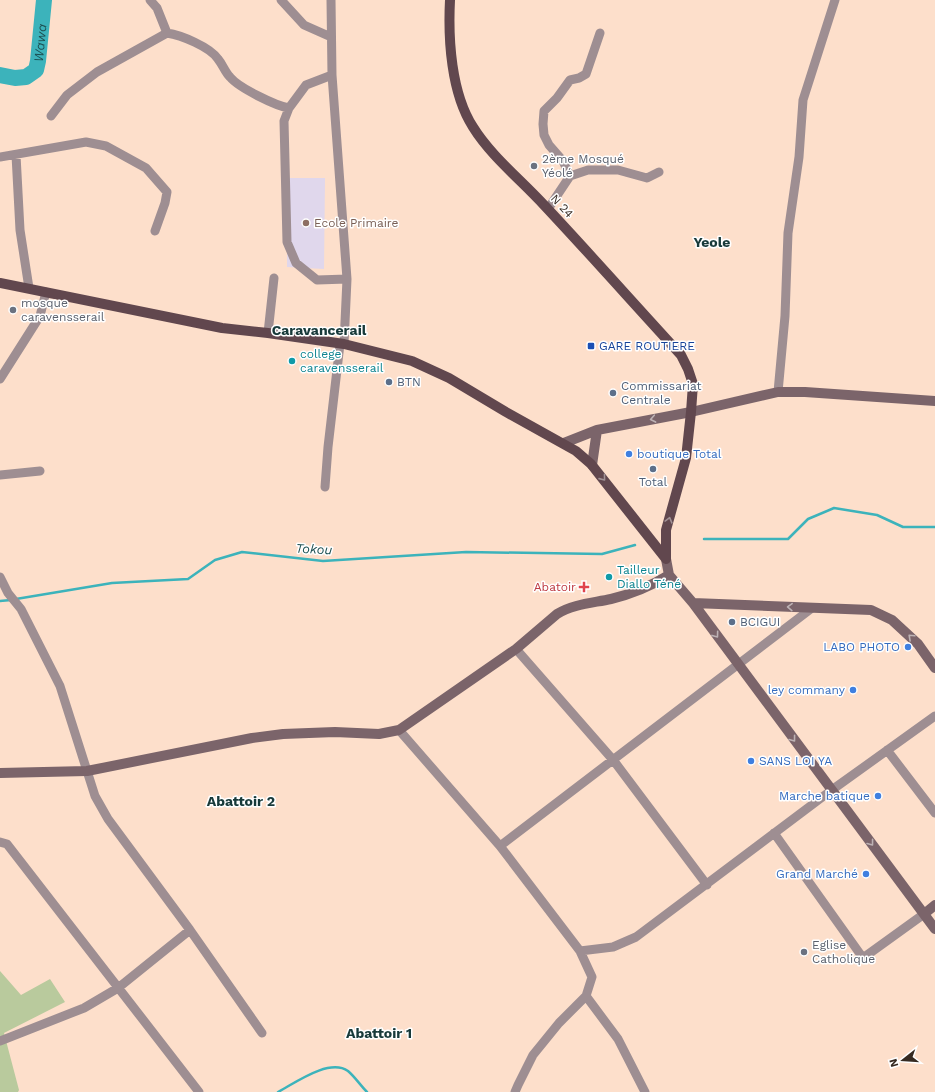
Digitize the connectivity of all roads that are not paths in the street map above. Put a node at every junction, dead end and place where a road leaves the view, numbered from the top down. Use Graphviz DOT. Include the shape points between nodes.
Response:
graph roads {
  1 [pos="150,0"];
  2 [pos="281,0"];
  3 [pos="331,0"];
  4 [pos="450,0"];
  5 [pos="835,0"];
  6 [pos="167,33"];
  7 [pos="600,33"];
  8 [pos="331,37"];
  9 [pos="332,75"];
  10 [pos="289,108"];
  11 [pos="51,116"];
  12 [pos="16,155"];
  13 [pos="0,157"];
  14 [pos="659,172"];
  15 [pos="570,176"];
  16 [pos="548,209"];
  17 [pos="155,231"];
  18 [pos="274,278"];
  19 [pos="347,279"];
  20 [pos="0,283"];
  21 [pos="28,288"];
  22 [pos="46,292"];
  23 [pos="268,333"];
  24 [pos="342,344"];
  25 [pos="0,379"];
  26 [pos="778,392"];
  27 [pos="935,401"];
  28 [pos="691,412"];
  29 [pos="597,430"];
  30 [pos="564,443"];
  31 [pos="592,465"];
  32 [pos="40,471"];
  33 [pos="0,475"];
  34 [pos="325,488"];
  35 [pos="666,559"];
  36 [pos="669,575"];
  37 [pos="0,577"];
  38 [pos="693,603"];
  39 [pos="812,608"];
  40 [pos="516,650"];
  41 [pos="738,665"];
  42 [pos="935,668"];
  43 [pos="935,716"];
  44 [pos="399,730"];
  45 [pos="887,750"];
  46 [pos="614,760"];
  47 [pos="87,771"];
  48 [pos="0,773"];
  49 [pos="831,790"];
  50 [pos="935,813"];
  51 [pos="774,833"];
  52 [pos="0,842"];
  53 [pos="500,846"];
  54 [pos="707,885"];
  55 [pos="935,906"];
  56 [pos="924,914"];
  57 [pos="935,929"];
  58 [pos="190,930"];
  59 [pos="580,951"];
  60 [pos="118,988"];
  61 [pos="586,996"];
  62 [pos="262,1033"];
  63 [pos="0,1041"];
  64 [pos="198,1092"];
  65 [pos="515,1092"];
  66 [pos="645,1092"];
  1 -- 6 [label="street" via="157,8"];
  2 -- 8 [label="street" via="304,25"];
  3 -- 8 [label="street"];
  4 -- 16 [label="main road, N 24" via="452,62 459,97 472,126 490,150"];
  5 -- 26 [label="street" via="803,100 799,157 788,233 786,316"];
  6 -- 10 [label="street" via="210,50 230,78 280,106"];
  6 -- 11 [label="street" via="97,72 67,95"];
  7 -- 15 [label="street" via="586,74 570,80 544,111 544,135 563,161"];
  8 -- 9 [label="street"];
  9 -- 10 [label="street" via="306,85"];
  9 -- 19 [label="street"];
  10 -- 19 [label="street" via="284,121 287,242 296,263 317,280"];
  12 -- 13 [label="street"];
  12 -- 17 [label="street" via="86,142 106,146 146,168 167,192"];
  12 -- 21 [label="street" via="20,230"];
  14 -- 15 [label="street" via="647,178 618,170 588,170"];
  15 -- 16 [label="street"];
  16 -- 28 [label="main road, N 24" via="681,355 693,384"];
  18 -- 23 [label="street"];
  19 -- 24 [label="street"];
  20 -- 21 [label="main road"];
  21 -- 22 [label="main road"];
  22 -- 23 [label="main road" via="222,328"];
  22 -- 25 [label="street" via="40,316"];
  23 -- 24 [label="main road"];
  24 -- 30 [label="main road" via="412,360"];
  24 -- 34 [label="street"];
  26 -- 27 [label="street"];
  26 -- 28 [label="street"];
  28 -- 29 [label="street, one-way"];
  35 -- 28 [label="main road, N 24, one-way" via="666,530 686,458"];
  29 -- 30 [label="street"];
  29 -- 31 [label="street"];
  30 -- 31 [label="main road"];
  31 -- 35 [label="main road, one-way"];
  32 -- 33 [label="street"];
  35 -- 36 [label="street"];
  36 -- 38 [label="street"];
  36 -- 40 [label="street" via="633,593 564,610"];
  37 -- 47 [label="street" via="8,593 21,609 60,686"];
  39 -- 38 [label="street, one-way"];
  38 -- 41 [label="street, one-way"];
  39 -- 41 [label="street"];
  42 -- 39 [label="street, one-way" via="918,644 892,620 871,610"];
  40 -- 44 [label="street"];
  40 -- 46 [label="street"];
  41 -- 46 [label="street"];
  41 -- 49 [label="street, one-way"];
  43 -- 45 [label="street"];
  44 -- 47 [label="street" via="379,734 335,732 252,738"];
  44 -- 53 [label="street"];
  45 -- 49 [label="street"];
  45 -- 50 [label="street"];
  46 -- 53 [label="street"];
  46 -- 54 [label="street"];
  47 -- 48 [label="street"];
  47 -- 58 [label="street" via="95,796 108,818"];
  49 -- 51 [label="street"];
  49 -- 56 [label="street, one-way"];
  51 -- 54 [label="street"];
  51 -- 56 [label="street" via="863,958"];
  52 -- 60 [label="street" via="7,844"];
  53 -- 59 [label="street"];
  54 -- 59 [label="street" via="636,937 613,947"];
  55 -- 56 [label="street"];
  56 -- 57 [label="street"];
  58 -- 60 [label="street"];
  58 -- 62 [label="street"];
  59 -- 61 [label="street" via="592,977"];
  60 -- 63 [label="street" via="84,1008"];
  60 -- 64 [label="street"];
  61 -- 65 [label="street" via="558,1023 533,1055"];
  61 -- 66 [label="street" via="618,1039"];
}
